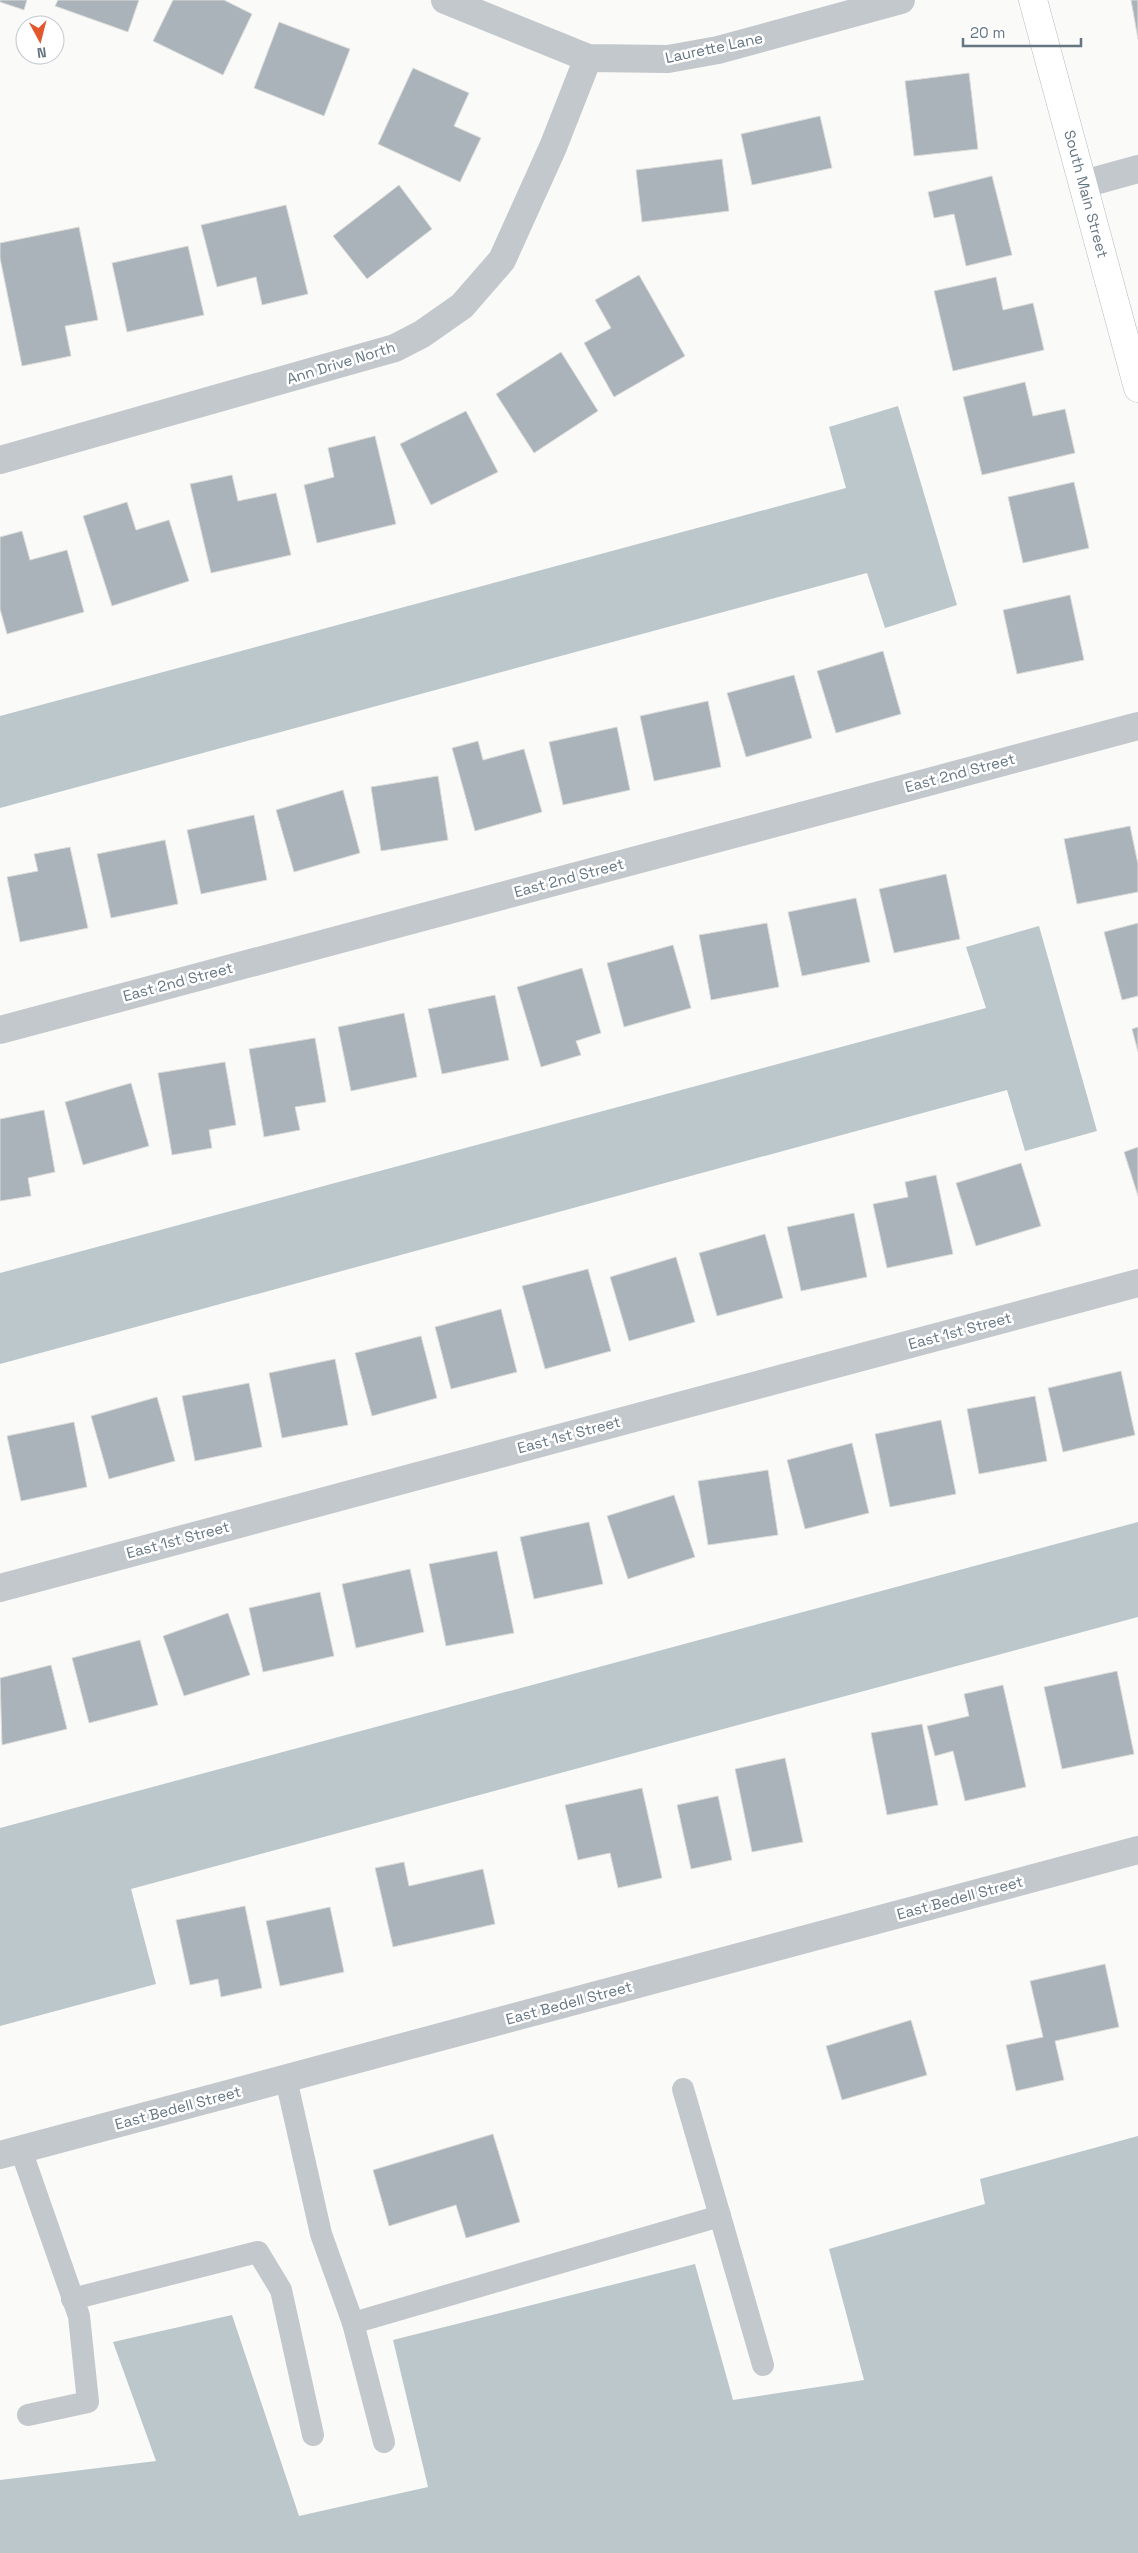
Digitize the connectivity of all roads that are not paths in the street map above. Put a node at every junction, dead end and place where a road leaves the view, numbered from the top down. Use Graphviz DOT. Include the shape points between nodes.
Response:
graph roads {
  1 [pos="445,0"];
  2 [pos="901,0"];
  3 [pos="1033,0"];
  4 [pos="588,58"];
  5 [pos="1138,169"];
  6 [pos="1084,184"];
  7 [pos="1138,388"];
  8 [pos="0,460"];
  9 [pos="1138,726"];
  10 [pos="0,1030"];
  11 [pos="1138,1283"];
  12 [pos="0,1588"];
  13 [pos="1138,1850"];
  14 [pos="286,2079"];
  15 [pos="683,2089"];
  16 [pos="10,2152"];
  17 [pos="720,2216"];
  18 [pos="72,2299"];
  19 [pos="353,2323"];
  20 [pos="763,2365"];
  21 [pos="28,2415"];
  22 [pos="313,2435"];
  23 [pos="384,2442"];
  1 -- 4 [label="street, Laurette Lane"];
  2 -- 4 [label="street, Laurette Lane" via="718,50 668,60"];
  3 -- 6 [label="street, South Main Street"];
  4 -- 8 [label="street, Ann Drive North" via="554,147 502,260 462,306 422,334 395,348"];
  5 -- 6 [label="street"];
  6 -- 7 [label="street, South Main Street"];
  9 -- 10 [label="street, East 2nd Street"];
  11 -- 12 [label="street, East 1st Street"];
  13 -- 14 [label="street, East Bedell Street"];
  14 -- 16 [label="street, East Bedell Street"];
  14 -- 19 [label="lane" via="321,2234"];
  15 -- 17 [label="lane"];
  16 -- 18 [label="lane"];
  17 -- 19 [label="lane"];
  17 -- 20 [label="lane"];
  18 -- 21 [label="lane" via="78,2316 88,2402"];
  18 -- 22 [label="lane" via="258,2252 281,2290"];
  19 -- 23 [label="lane"];
}
